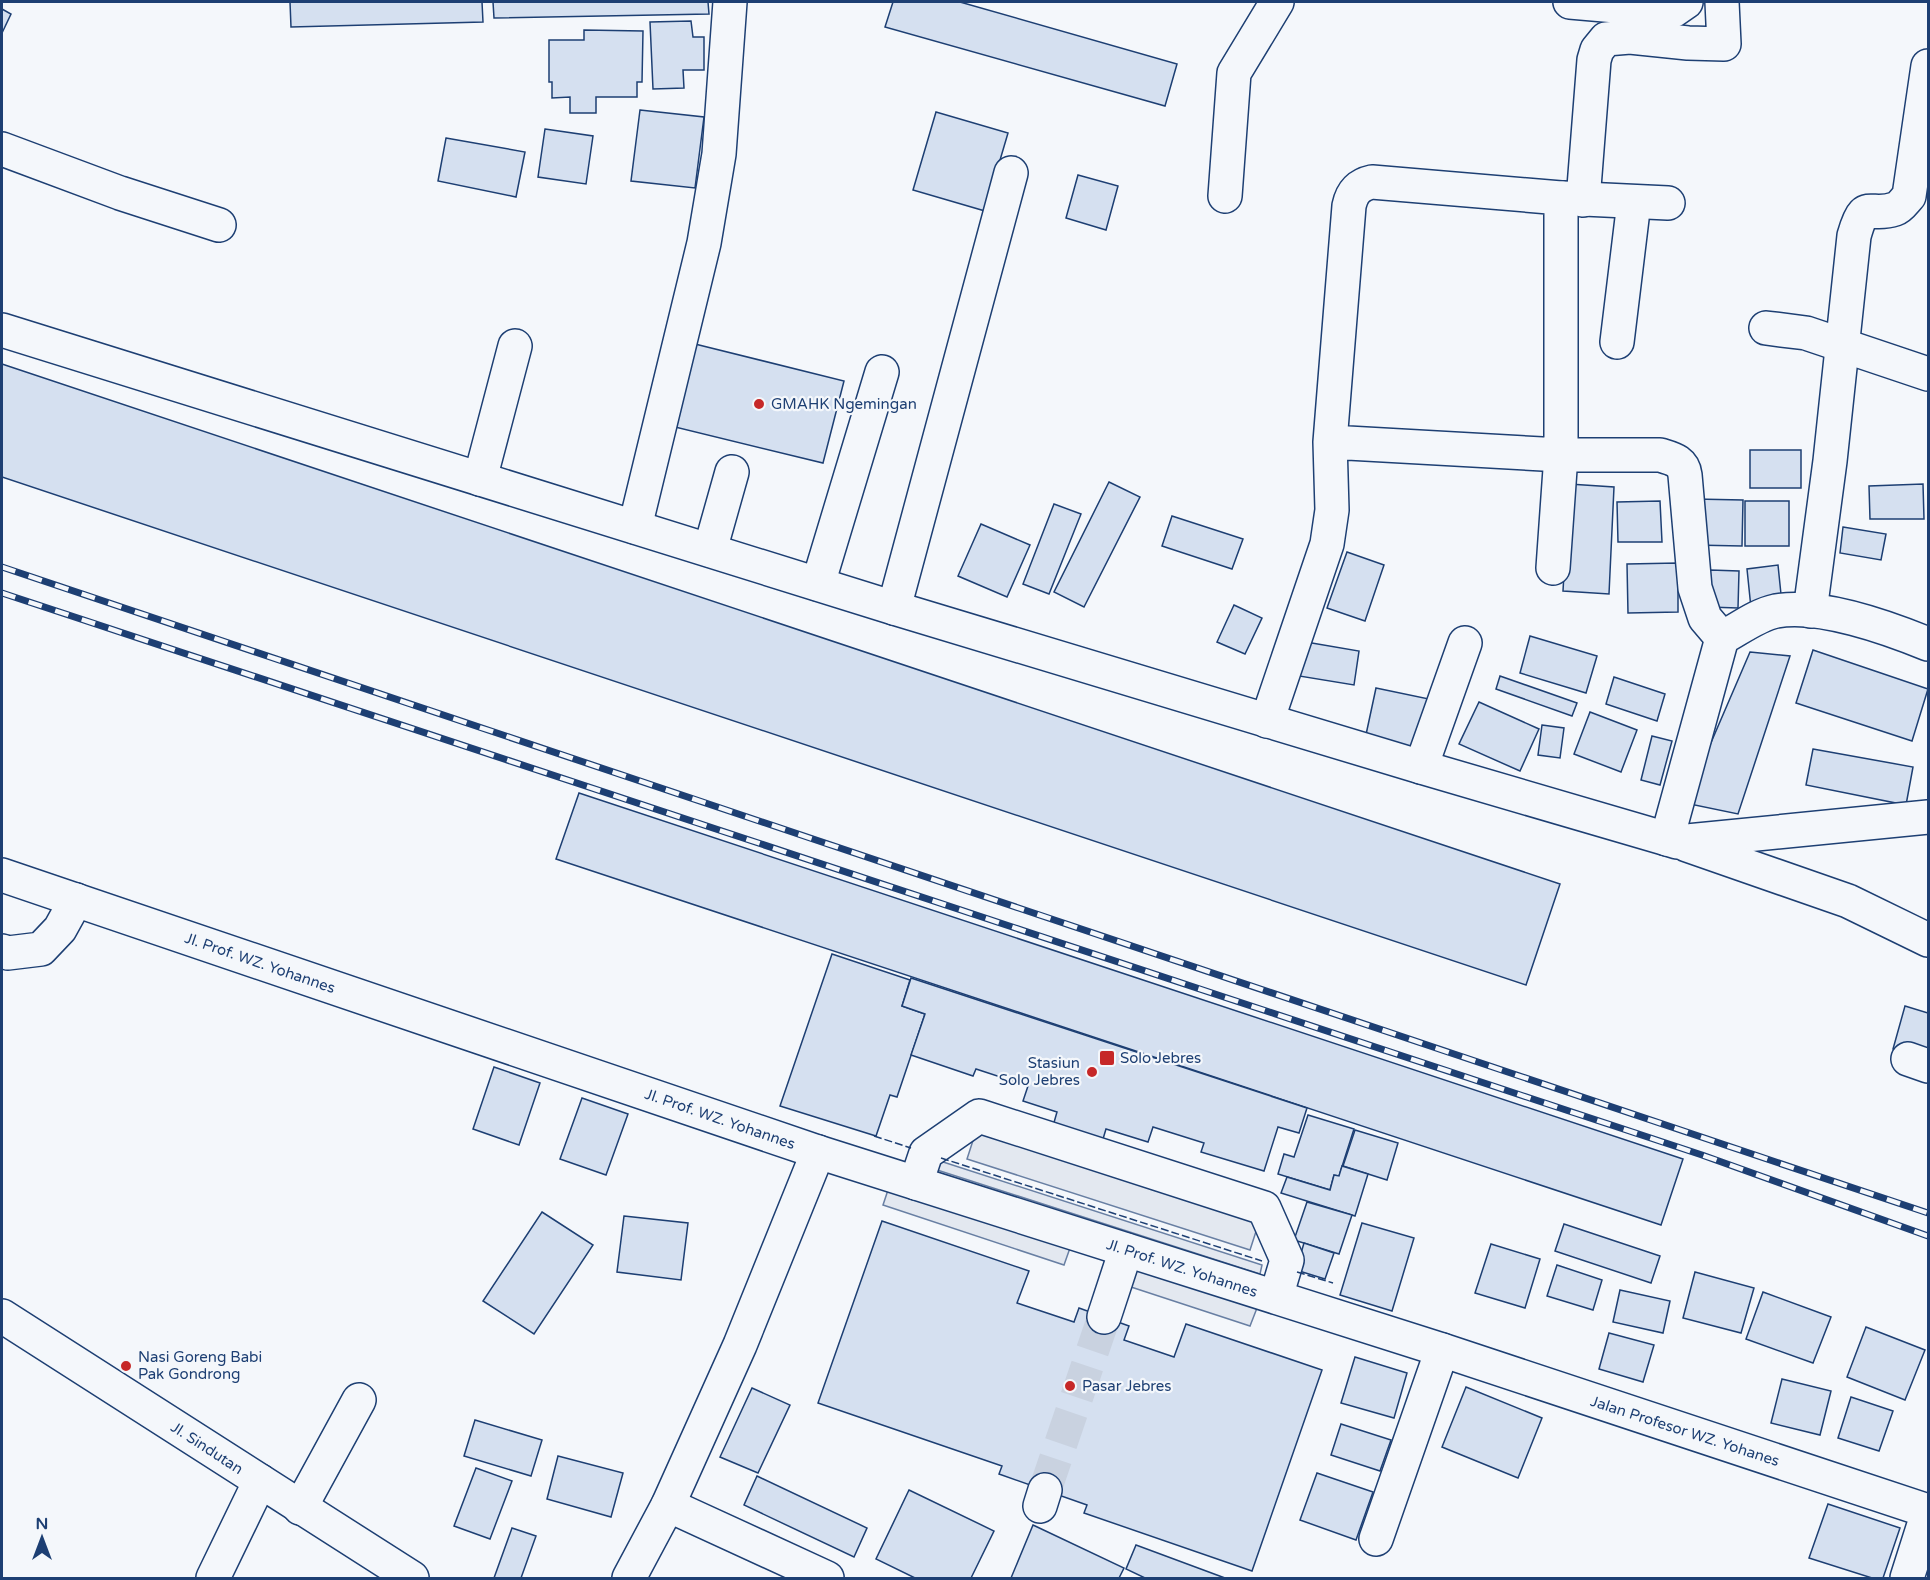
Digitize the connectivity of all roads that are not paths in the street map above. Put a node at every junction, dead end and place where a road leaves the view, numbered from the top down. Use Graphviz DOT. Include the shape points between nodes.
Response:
graph roads {
  1 [pos="730,2"];
  2 [pos="1277,2"];
  3 [pos="1570,2"];
  4 [pos="1686,2"];
  5 [pos="1722,2"];
  6 [pos="1929,66"];
  7 [pos="2,149"];
  8 [pos="1011,173"];
  9 [pos="1225,196"];
  10 [pos="1572,199"];
  11 [pos="1634,202"];
  12 [pos="1668,203"];
  13 [pos="219,225"];
  14 [pos="1766,328"];
  15 [pos="2,330"];
  16 [pos="1617,342"];
  17 [pos="1842,344"];
  18 [pos="515,346"];
  19 [pos="882,372"];
  20 [pos="1929,374"];
  21 [pos="1330,442"];
  22 [pos="1561,456"];
  23 [pos="732,472"];
  24 [pos="480,479"];
  25 [pos="635,527"];
  26 [pos="710,550"];
  27 [pos="1553,568"];
  28 [pos="818,584"];
  29 [pos="894,608"];
  30 [pos="1810,611"];
  31 [pos="1722,638"];
  32 [pos="1465,643"];
  33 [pos="1929,644"];
  34 [pos="1268,721"];
  35 [pos="1421,767"];
  36 [pos="1929,817"];
  37 [pos="1672,840"];
  38 [pos="2,875"];
  39 [pos="76,900"];
  40 [pos="1929,940"];
  41 [pos="2,951"];
  42 [pos="818,1152"];
  43 [pos="916,1183"];
  44 [pos="1126,1250"];
  45 [pos="1276,1297"];
  46 [pos="2,1316"];
  47 [pos="1104,1317"];
  48 [pos="1442,1350"];
  49 [pos="359,1400"];
  50 [pos="260,1482"];
  51 [pos="668,1505"];
  52 [pos="300,1508"];
  53 [pos="1929,1512"];
  54 [pos="1376,1539"];
  55 [pos="213,1578"];
  56 [pos="412,1578"];
  57 [pos="629,1578"];
  58 [pos="826,1578"];
  59 [pos="1907,1578"];
  1 -- 25 [label="street" via="719,154 704,243"];
  2 -- 9 [label="street" via="1234,73"];
  3 -- 4 [label="street" via="1673,11"];
  5 -- 10 [label="street" via="1724,44 1630,37 1606,39 1597,50"];
  6 -- 17 [label="street" via="1909,196 1893,209 1866,211 1857,223"];
  7 -- 13 [label="street"];
  8 -- 29 [label="street"];
  10 -- 11 [label="street"];
  10 -- 21 [label="street" via="1372,182 1358,188 1349,206"];
  10 -- 22 [label="street"];
  11 -- 12 [label="street"];
  11 -- 16 [label="street"];
  14 -- 17 [label="street" via="1806,333"];
  15 -- 24 [label="street"];
  17 -- 20 [label="street"];
  17 -- 30 [label="street"];
  18 -- 24 [label="street"];
  19 -- 28 [label="street"];
  21 -- 22 [label="street"];
  21 -- 34 [label="street" via="1332,510 1327,544"];
  22 -- 27 [label="street"];
  22 -- 31 [label="street" via="1660,455 1682,464 1695,588 1705,618"];
  23 -- 26 [label="street"];
  24 -- 25 [label="street"];
  25 -- 26 [label="street"];
  26 -- 28 [label="street"];
  28 -- 29 [label="street"];
  29 -- 34 [label="street"];
  30 -- 31 [label="street" via="1776,611"];
  30 -- 33 [label="street" via="1882,626"];
  31 -- 37 [label="street"];
  32 -- 35 [label="street"];
  34 -- 35 [label="street"];
  35 -- 37 [label="street"];
  36 -- 37 [label="street"];
  37 -- 40 [label="street" via="1848,901"];
  38 -- 39 [label="street, Jl. Prof. WZ. Yohannes"];
  39 -- 41 [label="street" via="60,928 41,949"];
  39 -- 42 [label="street, Jl. Prof. WZ. Yohannes"];
  42 -- 43 [label="street, Jl. Prof. WZ. Yohannes"];
  42 -- 51 [label="street" via="740,1345"];
  43 -- 44 [label="street, Jl. Prof. WZ. Yohannes"];
  43 -- 45 [label="street" via="926,1153 979,1116 990,1119 1264,1208 1287,1260"];
  44 -- 45 [label="street, Jl. Prof. WZ. Yohannes"];
  44 -- 47 [label="street"];
  45 -- 48 [label="street, Jl. Prof. WZ. Yohannes"];
  46 -- 50 [label="street, Jl. Sindutan"];
  48 -- 53 [label="street, Jalan Profesor WZ. Yohanes"];
  48 -- 54 [label="street"];
  49 -- 52 [label="street"];
  50 -- 52 [label="street, Jl. Sindutan"];
  50 -- 55 [label="street"];
  51 -- 57 [label="street"];
  51 -- 58 [label="street"];
  52 -- 56 [label="street, Jl. Sindutan"];
  53 -- 59 [label="street"];
}
